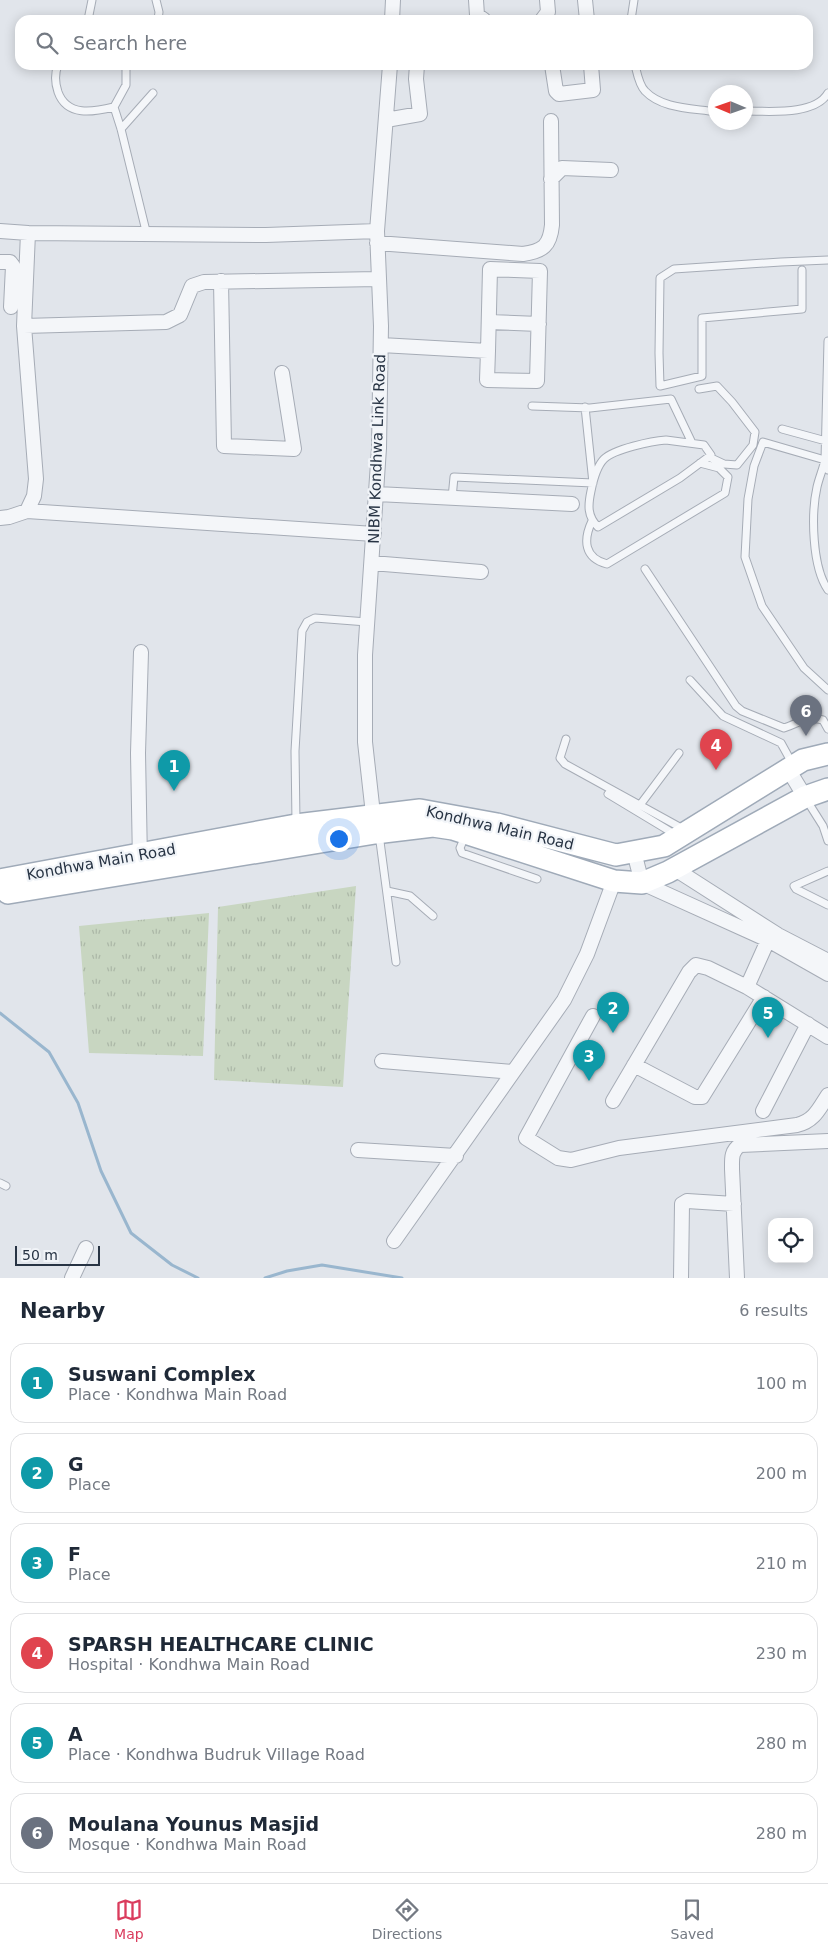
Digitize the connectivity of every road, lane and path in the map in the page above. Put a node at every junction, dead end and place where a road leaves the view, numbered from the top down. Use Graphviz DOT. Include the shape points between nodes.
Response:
graph roads {
  1 [pos="92,0"];
  2 [pos="156,0"];
  3 [pos="393,0"];
  4 [pos="476,0"];
  5 [pos="547,0"];
  6 [pos="585,0"];
  7 [pos="634,0"];
  8 [pos="89,15"];
  9 [pos="159,15"];
  10 [pos="392,15"];
  11 [pos="477,15"];
  12 [pos="546,15"];
  13 [pos="586,15"];
  14 [pos="632,15"];
  15 [pos="57,70"];
  16 [pos="126,70"];
  17 [pos="390,70"];
  18 [pos="417,70"];
  19 [pos="553,70"];
  20 [pos="591,70"];
  21 [pos="637,70"];
  22 [pos="153,93"];
  23 [pos="828,93"];
  24 [pos="114,107"];
  25 [pos="708,111"];
  26 [pos="753,112"];
  27 [pos="386,120"];
  28 [pos="551,121"];
  29 [pos="121,129"];
  30 [pos="611,170"];
  31 [pos="552,179"];
  32 [pos="0,231"];
  33 [pos="28,233"];
  34 [pos="147,235"];
  35 [pos="377,237"];
  36 [pos="828,260"];
  37 [pos="0,262"];
  38 [pos="802,270"];
  39 [pos="378,279"];
  40 [pos="221,281"];
  41 [pos="12,307"];
  42 [pos="489,322"];
  43 [pos="539,324"];
  44 [pos="24,326"];
  45 [pos="828,341"];
  46 [pos="381,345"];
  47 [pos="488,351"];
  48 [pos="282,373"];
  49 [pos="699,389"];
  50 [pos="532,406"];
  51 [pos="585,407"];
  52 [pos="782,429"];
  53 [pos="826,441"];
  54 [pos="692,443"];
  55 [pos="709,457"];
  56 [pos="826,460"];
  57 [pos="700,463"];
  58 [pos="828,470"];
  59 [pos="592,483"];
  60 [pos="377,494"];
  61 [pos="452,498"];
  62 [pos="572,504"];
  63 [pos="588,505"];
  64 [pos="27,511"];
  65 [pos="0,518"];
  66 [pos="592,520"];
  67 [pos="374,534"];
  68 [pos="372,563"];
  69 [pos="645,569"];
  70 [pos="481,572"];
  71 [pos="828,590"];
  72 [pos="367,622"];
  73 [pos="141,652"];
  74 [pos="690,680"];
  75 [pos="828,690"];
  76 [pos="828,729"];
  77 [pos="566,739"];
  78 [pos="679,753"];
  79 [pos="828,754"];
  80 [pos="791,767"];
  81 [pos="828,789"];
  82 [pos="608,794"];
  83 [pos="805,797"];
  84 [pos="640,805"];
  85 [pos="296,825"];
  86 [pos="375,827"];
  87 [pos="466,834"];
  88 [pos="683,834"];
  89 [pos="828,841"];
  90 [pos="634,852"];
  91 [pos="140,864"];
  92 [pos="675,868"];
  93 [pos="828,871"];
  94 [pos="537,878"];
  95 [pos="0,880"];
  96 [pos="614,881"];
  97 [pos="642,883"];
  98 [pos="387,891"];
  99 [pos="0,895"];
  100 [pos="828,905"];
  101 [pos="433,916"];
  102 [pos="768,940"];
  103 [pos="828,961"];
  104 [pos="396,962"];
  105 [pos="828,974"];
  106 [pos="747,987"];
  107 [pos="764,997"];
  108 [pos="593,1016"];
  109 [pos="808,1024"];
  110 [pos="828,1037"];
  111 [pos="382,1061"];
  112 [pos="634,1066"];
  113 [pos="513,1072"];
  114 [pos="828,1095"];
  115 [pos="613,1101"];
  116 [pos="763,1110"];
  117 [pos="828,1141"];
  118 [pos="358,1150"];
  119 [pos="456,1156"];
  120 [pos="734,1204"];
  121 [pos="394,1241"];
  122 [pos="86,1248"];
  123 [pos="72,1278"];
  124 [pos="681,1278"];
  125 [pos="736,1278"];
  1 -- 8 [label="lane"];
  2 -- 9 [label="lane"];
  3 -- 10 [label="street"];
  4 -- 11 [label="street"];
  5 -- 12 [label="street"];
  6 -- 13 [label="street"];
  7 -- 14 [label="lane"];
  15 -- 24 [label="lane" via="56,86 66,106 84,112"];
  16 -- 24 [label="lane" via="126,85"];
  17 -- 27 [label="street, NIBM Kondhwa Link Road"];
  18 -- 27 [label="street" via="420,114"];
  19 -- 20 [label="street" via="559,94 592,91"];
  21 -- 25 [label="lane" via="643,90 655,99 670,105"];
  22 -- 29 [label="lane"];
  23 -- 26 [label="lane" via="815,104 798,110"];
  24 -- 29 [label="lane"];
  27 -- 35 [label="street, NIBM Kondhwa Link Road"];
  28 -- 31 [label="street"];
  29 -- 34 [label="lane"];
  30 -- 31 [label="street" via="562,168"];
  31 -- 35 [label="street" via="551,237 536,252 523,254"];
  32 -- 33 [label="street"];
  33 -- 34 [label="street"];
  33 -- 41 [label="street"];
  34 -- 35 [label="street"];
  35 -- 39 [label="street, NIBM Kondhwa Link Road"];
  36 -- 38 [label="lane" via="674,270 660,278 660,386 702,376 702,318 802,309"];
  37 -- 41 [label="street" via="10,262 13,266"];
  39 -- 40 [label="street"];
  39 -- 46 [label="street, NIBM Kondhwa Link Road"];
  40 -- 44 [label="street" via="192,286 180,315 166,322"];
  40 -- 48 [label="street" via="224,446 294,449"];
  41 -- 44 [label="street"];
  42 -- 43 [label="street"];
  42 -- 43 [label="street" via="490,269 540,271"];
  42 -- 47 [label="street"];
  43 -- 47 [label="street" via="538,381 487,380"];
  44 -- 64 [label="street" via="36,479 34,496"];
  45 -- 53 [label="lane"];
  46 -- 47 [label="street"];
  46 -- 60 [label="street, NIBM Kondhwa Link Road"];
  49 -- 55 [label="lane" via="717,386 755,432 753,445 737,465 724,464"];
  50 -- 51 [label="lane"];
  51 -- 54 [label="lane" via="671,399"];
  51 -- 59 [label="lane"];
  52 -- 53 [label="lane"];
  53 -- 56 [label="lane"];
  54 -- 55 [label="lane" via="704,445 711,455"];
  54 -- 59 [label="lane" via="652,441 626,448 604,458"];
  55 -- 57 [label="lane"];
  56 -- 58 [label="lane"];
  56 -- 71 [label="lane" via="817,486 813,522 816,552"];
  56 -- 75 [label="lane" via="763,442 754,466 748,499 745,557 762,606 804,668"];
  57 -- 66 [label="lane" via="611,521 598,527"];
  57 -- 66 [label="lane" via="719,468 728,477 725,493 608,564 599,562 586,545 586,532"];
  59 -- 61 [label="lane" via="454,477"];
  59 -- 63 [label="lane"];
  60 -- 61 [label="street"];
  60 -- 67 [label="street, NIBM Kondhwa Link Road"];
  61 -- 62 [label="street"];
  62 -- 63 [label="lane"];
  63 -- 66 [label="lane"];
  64 -- 65 [label="street"];
  64 -- 67 [label="street"];
  67 -- 68 [label="street, NIBM Kondhwa Link Road"];
  68 -- 70 [label="street"];
  68 -- 72 [label="street, NIBM Kondhwa Link Road"];
  69 -- 76 [label="lane" via="736,706 784,728 806,718 814,718 823,720"];
  72 -- 85 [label="lane" via="315,618 307,622 302,631 295,751"];
  72 -- 86 [label="street, NIBM Kondhwa Link Road" via="364,742"];
  73 -- 91 [label="street" via="138,753"];
  74 -- 80 [label="lane" via="723,716 781,743"];
  77 -- 84 [label="lane" via="560,758 566,764"];
  78 -- 84 [label="lane"];
  79 -- 80 [label="main road, Kondhwa Main Road" via="803,760"];
  80 -- 83 [label="street"];
  80 -- 88 [label="main road, Kondhwa Main Road"];
  81 -- 83 [label="main road, Kondhwa Main Road"];
  82 -- 88 [label="lane"];
  83 -- 89 [label="lane" via="823,826"];
  83 -- 92 [label="main road, Kondhwa Main Road"];
  84 -- 88 [label="lane"];
  85 -- 86 [label="main road, Kondhwa Main Road"];
  85 -- 91 [label="main road, Kondhwa Main Road"];
  86 -- 87 [label="main road, Kondhwa Main Road" via="433,826"];
  86 -- 90 [label="main road, Kondhwa Main Road" via="420,810 497,824 616,855"];
  86 -- 91 [label="main road, Kondhwa Main Road"];
  86 -- 98 [label="lane"];
  87 -- 94 [label="lane" via="460,848 462,853"];
  87 -- 96 [label="main road, Kondhwa Main Road"];
  88 -- 90 [label="main road, Kondhwa Main Road" via="664,846"];
  90 -- 97 [label="street"];
  91 -- 95 [label="main road, Kondhwa Main Road"];
  91 -- 99 [label="main road, Kondhwa Main Road"];
  92 -- 97 [label="main road, Kondhwa Main Road"];
  92 -- 103 [label="street" via="778,935"];
  93 -- 100 [label="lane" via="794,886"];
  96 -- 97 [label="main road, Kondhwa Main Road"];
  96 -- 113 [label="street" via="587,954 564,1000"];
  97 -- 102 [label="street"];
  98 -- 101 [label="lane" via="410,896"];
  98 -- 104 [label="lane"];
  102 -- 105 [label="street"];
  102 -- 106 [label="street"];
  106 -- 107 [label="street"];
  106 -- 112 [label="street" via="696,965"];
  107 -- 109 [label="street"];
  107 -- 112 [label="street" via="702,1097 695,1097"];
  108 -- 114 [label="street" via="526,1138 558,1158 571,1160 619,1148 797,1125 816,1115"];
  109 -- 110 [label="street"];
  109 -- 116 [label="street"];
  111 -- 113 [label="street"];
  112 -- 115 [label="street"];
  113 -- 119 [label="street"];
  117 -- 120 [label="street" via="740,1145 732,1157"];
  118 -- 119 [label="street"];
  119 -- 121 [label="street"];
  120 -- 124 [label="street" via="687,1201 682,1204"];
  120 -- 125 [label="street"];
  122 -- 123 [label="street"];
}
